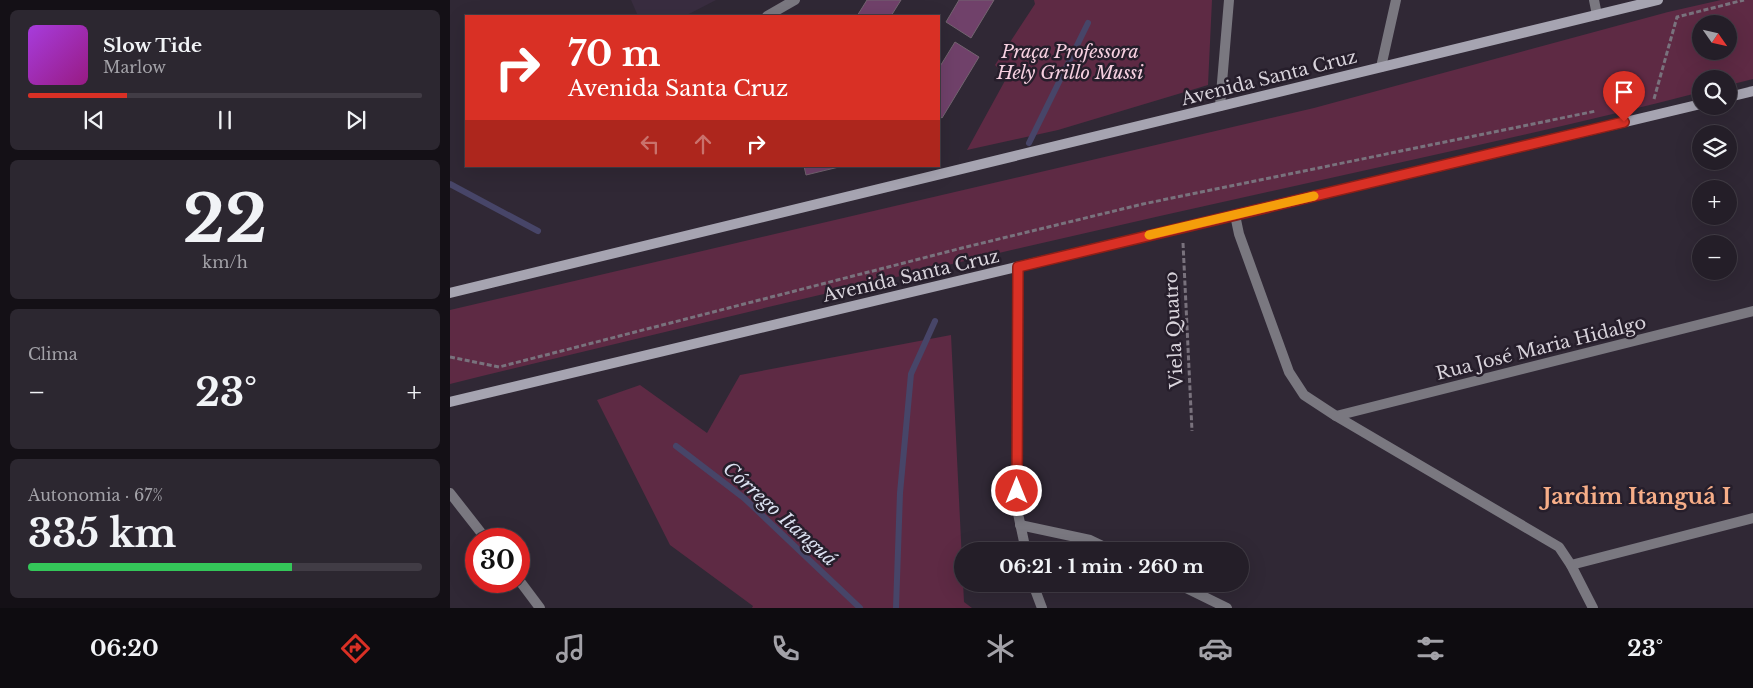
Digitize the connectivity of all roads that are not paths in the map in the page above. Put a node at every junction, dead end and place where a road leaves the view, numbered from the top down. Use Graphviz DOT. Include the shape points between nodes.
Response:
graph roads {
  1 [pos="795,0"];
  2 [pos="1229,0"];
  3 [pos="1396,0"];
  4 [pos="1594,0"];
  5 [pos="1658,0"];
  6 [pos="770,15"];
  7 [pos="1597,15"];
  8 [pos="1382,67"];
  9 [pos="1753,91"];
  10 [pos="1737,95"];
  11 [pos="1220,106"];
  12 [pos="1692,106"];
  13 [pos="1234,215"];
  14 [pos="1018,267"];
  15 [pos="450,293"];
  16 [pos="1753,311"];
  17 [pos="450,402"];
  18 [pos="1336,416"];
  19 [pos="450,493"];
  20 [pos="1753,518"];
  21 [pos="1020,525"];
  22 [pos="477,528"];
  23 [pos="1024,542"];
  24 [pos="1094,542"];
  25 [pos="1571,565"];
  26 [pos="1036,592"];
  27 [pos="1194,592"];
  28 [pos="529,593"];
  29 [pos="540,608"];
  30 [pos="1042,608"];
  31 [pos="1226,608"];
  32 [pos="1593,608"];
  1 -- 6 [label="street"];
  2 -- 11 [label="street"];
  3 -- 8 [label="street"];
  4 -- 7 [label="street"];
  5 -- 7 [label="main road, Avenida Santa Cruz"];
  7 -- 8 [label="main road, Avenida Santa Cruz"];
  8 -- 11 [label="main road, Avenida Santa Cruz"];
  9 -- 10 [label="main road"];
  11 -- 15 [label="main road, Avenida Santa Cruz"];
  12 -- 13 [label="main road, Avenida Santa Cruz"];
  13 -- 14 [label="main road, Avenida Santa Cruz"];
  13 -- 18 [label="street" via="1289,372 1304,394"];
  14 -- 17 [label="main road, Avenida Santa Cruz"];
  14 -- 21 [label="street" via="1017,509"];
  16 -- 18 [label="street, Rua José Maria Hidalgo"];
  18 -- 25 [label="street" via="1559,547"];
  19 -- 22 [label="street"];
  20 -- 25 [label="street"];
  21 -- 23 [label="street"];
  21 -- 24 [label="street"];
  25 -- 32 [label="street"];
  26 -- 30 [label="street"];
  27 -- 31 [label="street"];
  28 -- 29 [label="street"];
}
